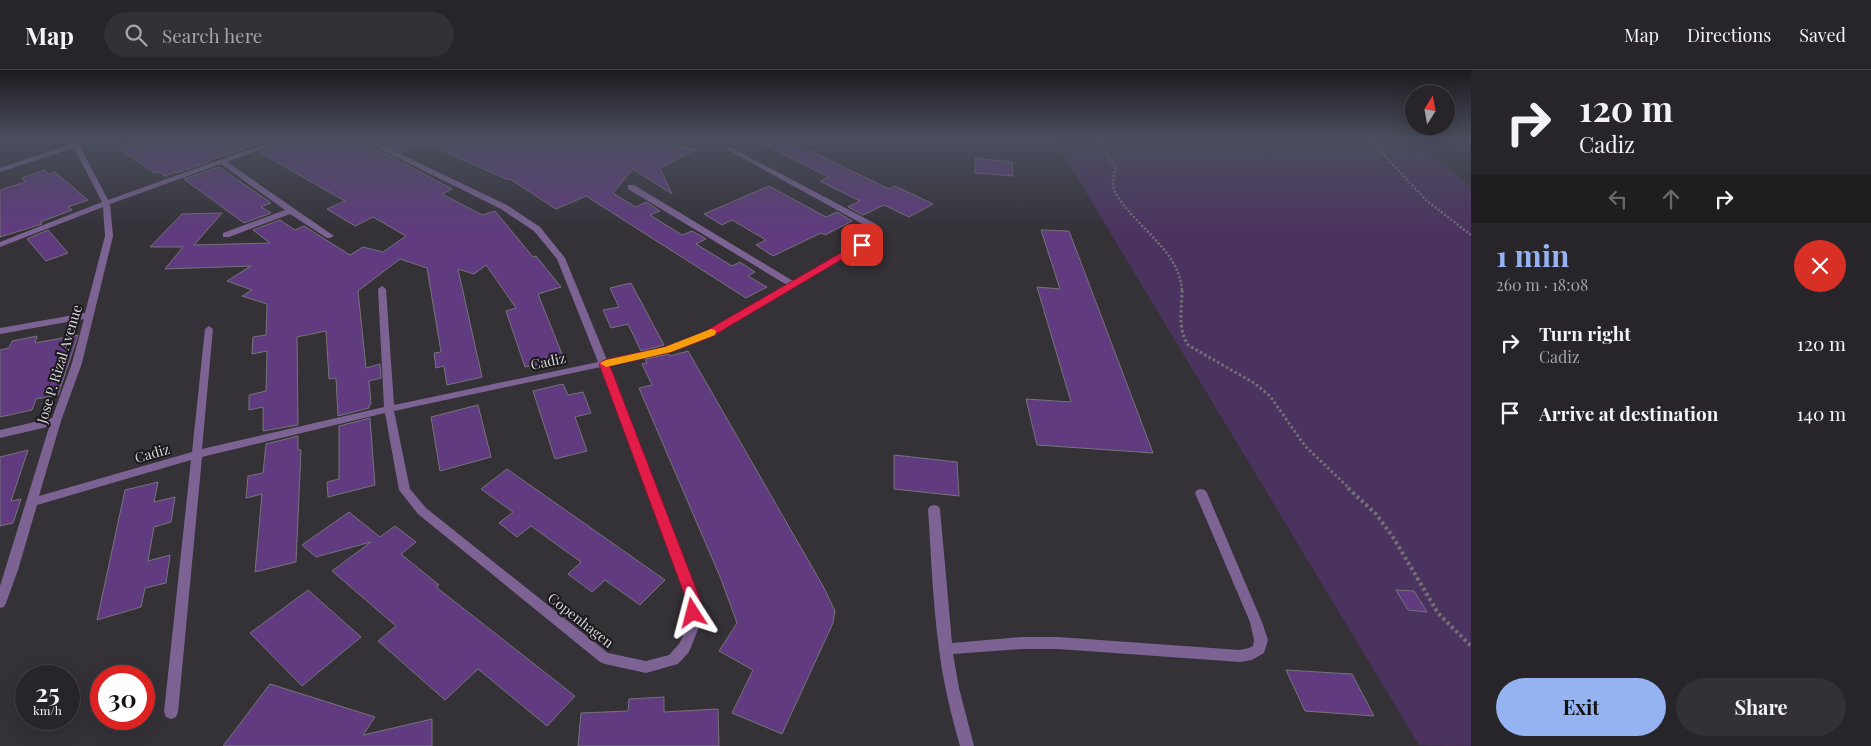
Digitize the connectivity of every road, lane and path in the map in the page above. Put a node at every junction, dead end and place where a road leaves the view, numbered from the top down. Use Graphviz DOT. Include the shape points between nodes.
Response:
graph roads {
  1 [pos="90,170"];
  2 [pos="201,170"];
  3 [pos="232,170"];
  4 [pos="426,170"];
  5 [pos="768,170"];
  6 [pos="1116,170"];
  7 [pos="1398,170"];
  8 [pos="631,187"];
  9 [pos="106,204"];
  10 [pos="291,212"];
  11 [pos="226,235"];
  12 [pos="1471,235"];
  13 [pos="330,236"];
  14 [pos="0,245"];
  15 [pos="793,285"];
  16 [pos="382,289"];
  17 [pos="89,315"];
  18 [pos="210,328"];
  19 [pos="0,331"];
  20 [pos="604,364"];
  21 [pos="389,409"];
  22 [pos="56,421"];
  23 [pos="0,434"];
  24 [pos="198,454"];
  25 [pos="1201,493"];
  26 [pos="33,502"];
  27 [pos="934,509"];
  28 [pos="6,571"];
  29 [pos="0,603"];
  30 [pos="1471,646"];
  31 [pos="945,649"];
  32 [pos="171,712"];
  33 [pos="967,746"];
  1 -- 9 [label="street, Jose P. Rizal Avenue"];
  2 -- 9 [label="street"];
  3 -- 10 [label="street"];
  4 -- 20 [label="street, Copenhagen" via="504,207 537,228 561,258"];
  5 -- 15 [label="street, Cadiz" via="871,225 879,235"];
  6 -- 30 [label="path" via="1115,191 1178,269 1183,286 1179,314 1184,340 1196,351 1245,377 1270,396 1306,446 1385,525 1438,613"];
  7 -- 12 [label="path" via="1427,201"];
  8 -- 15 [label="street"];
  9 -- 14 [label="street"];
  9 -- 17 [label="street, Jose P. Rizal Avenue" via="109,236"];
  10 -- 11 [label="street"];
  10 -- 13 [label="street"];
  15 -- 20 [label="street, Cadiz" via="707,335 668,350"];
  16 -- 21 [label="street, Copenhagen"];
  17 -- 19 [label="street"];
  17 -- 22 [label="street, Jose P. Rizal Avenue" via="77,363"];
  18 -- 24 [label="street"];
  20 -- 21 [label="street, Cadiz"];
  20 -- 21 [label="street, Copenhagen" via="693,599 693,627 684,648 673,660 646,668 605,658 422,512 405,490"];
  21 -- 24 [label="street, Cadiz"];
  22 -- 23 [label="street"];
  22 -- 26 [label="street, Jose P. Rizal Avenue"];
  24 -- 26 [label="street, Cadiz"];
  24 -- 32 [label="street"];
  25 -- 31 [label="street" via="1256,622 1261,640 1259,649 1252,654 1240,656 1058,643"];
  26 -- 28 [label="street, Jose P. Rizal Avenue"];
  27 -- 31 [label="street"];
  28 -- 29 [label="street, Jose P. Rizal Avenue"];
  31 -- 33 [label="street" via="955,705"];
}
